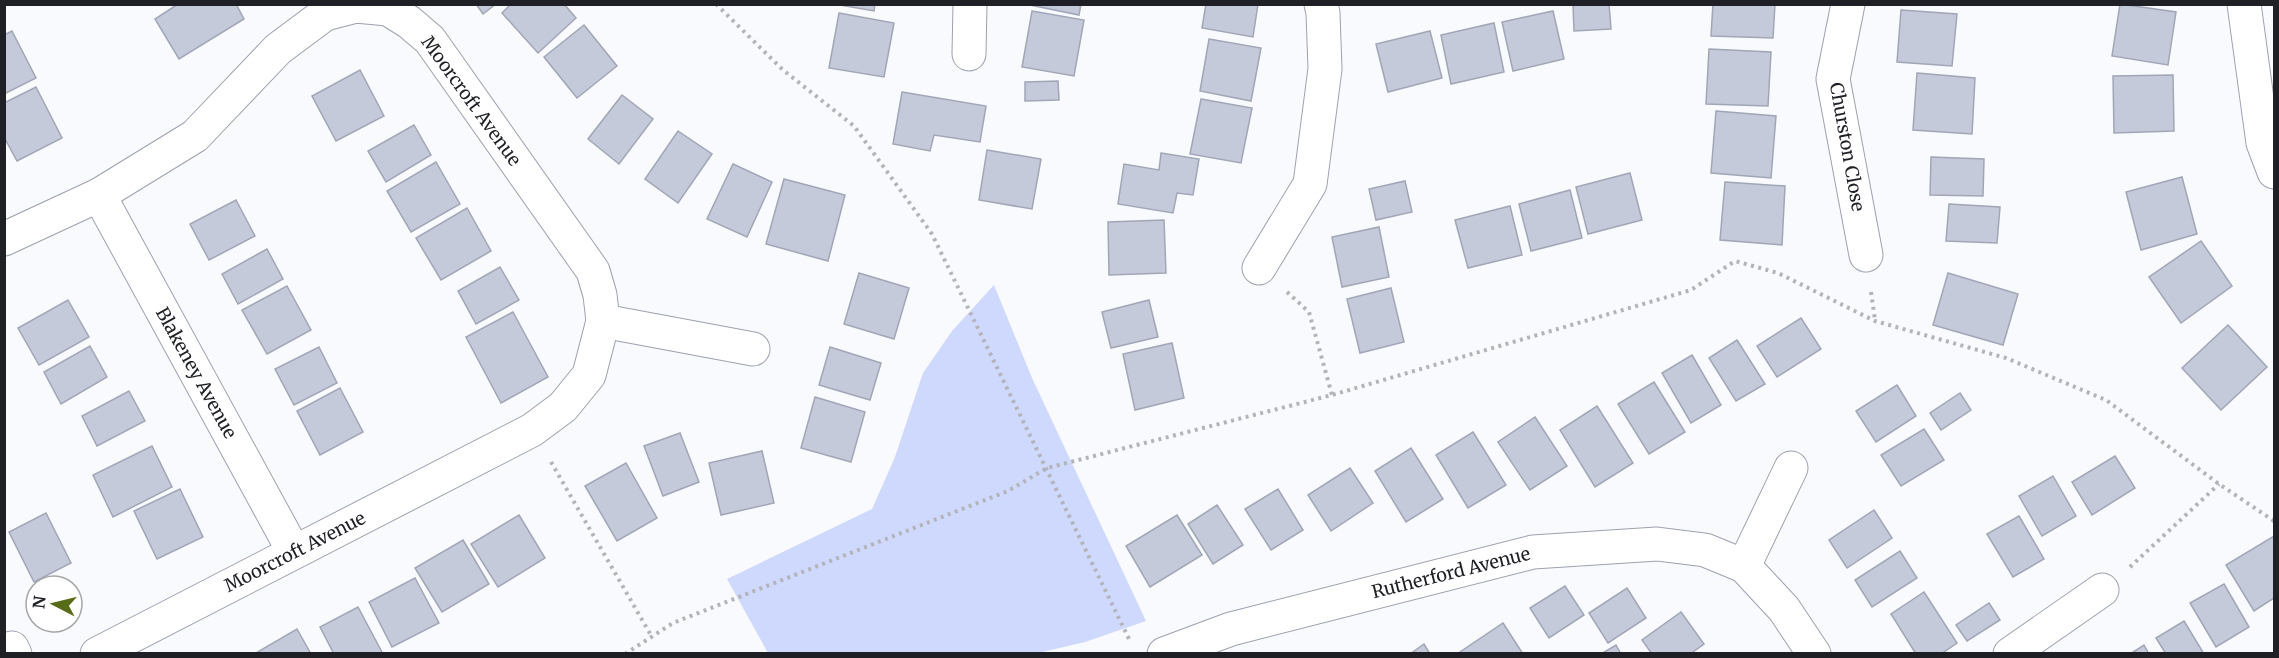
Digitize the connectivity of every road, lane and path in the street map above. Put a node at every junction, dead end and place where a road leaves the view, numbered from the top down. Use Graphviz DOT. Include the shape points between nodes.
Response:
graph roads {
  1 [pos="716,4"];
  2 [pos="970,4"];
  3 [pos="1321,4"];
  4 [pos="1848,4"];
  5 [pos="2244,4"];
  6 [pos="969,54"];
  7 [pos="2274,172"];
  8 [pos="99,195"];
  9 [pos="4,239"];
  10 [pos="1866,255"];
  11 [pos="1259,268"];
  12 [pos="603,321"];
  13 [pos="753,348"];
  14 [pos="1332,395"];
  15 [pos="532,430"];
  16 [pos="1047,468"];
  17 [pos="1791,468"];
  18 [pos="2219,484"];
  19 [pos="2274,521"];
  20 [pos="294,552"];
  21 [pos="1744,566"];
  22 [pos="2102,590"];
  23 [pos="652,637"];
  24 [pos="1131,643"];
  25 [pos="97,654"];
  26 [pos="625,654"];
  27 [pos="1164,654"];
  28 [pos="1814,654"];
  29 [pos="2010,654"];
  1 -- 16 [label="path" via="783,70 854,126 926,225"];
  2 -- 6 [label="street"];
  3 -- 11 [label="street" via="1324,69 1310,184"];
  4 -- 10 [label="street, Churston Close" via="1833,79"];
  5 -- 7 [label="street" via="2263,143"];
  8 -- 9 [label="street, Moorcroft Avenue"];
  8 -- 12 [label="street, Moorcroft Avenue" via="195,136 278,49 325,14 356,6 388,9 430,40 593,271"];
  8 -- 20 [label="street, Blakeney Avenue"];
  11 -- 14 [label="path" via="1309,312"];
  12 -- 13 [label="street"];
  12 -- 15 [label="street, Moorcroft Avenue" via="589,375 563,407"];
  14 -- 16 [label="path"];
  14 -- 18 [label="path" via="1691,290 1735,261 1778,273 1875,321 2006,358 2106,400"];
  15 -- 20 [label="street, Moorcroft Avenue"];
  15 -- 23 [label="path"];
  16 -- 23 [label="path" via="1008,490 673,624"];
  16 -- 24 [label="path"];
  17 -- 21 [label="street"];
  18 -- 19 [label="path"];
  18 -- 22 [label="path" via="2144,556"];
  20 -- 25 [label="street, Moorcroft Avenue"];
  21 -- 27 [label="street, Rutherford Avenue" via="1705,550 1657,544 1533,552 1232,629"];
  21 -- 28 [label="street, Rutherford Avenue" via="1784,609"];
  22 -- 29 [label="street"];
  23 -- 26 [label="path"];
}
